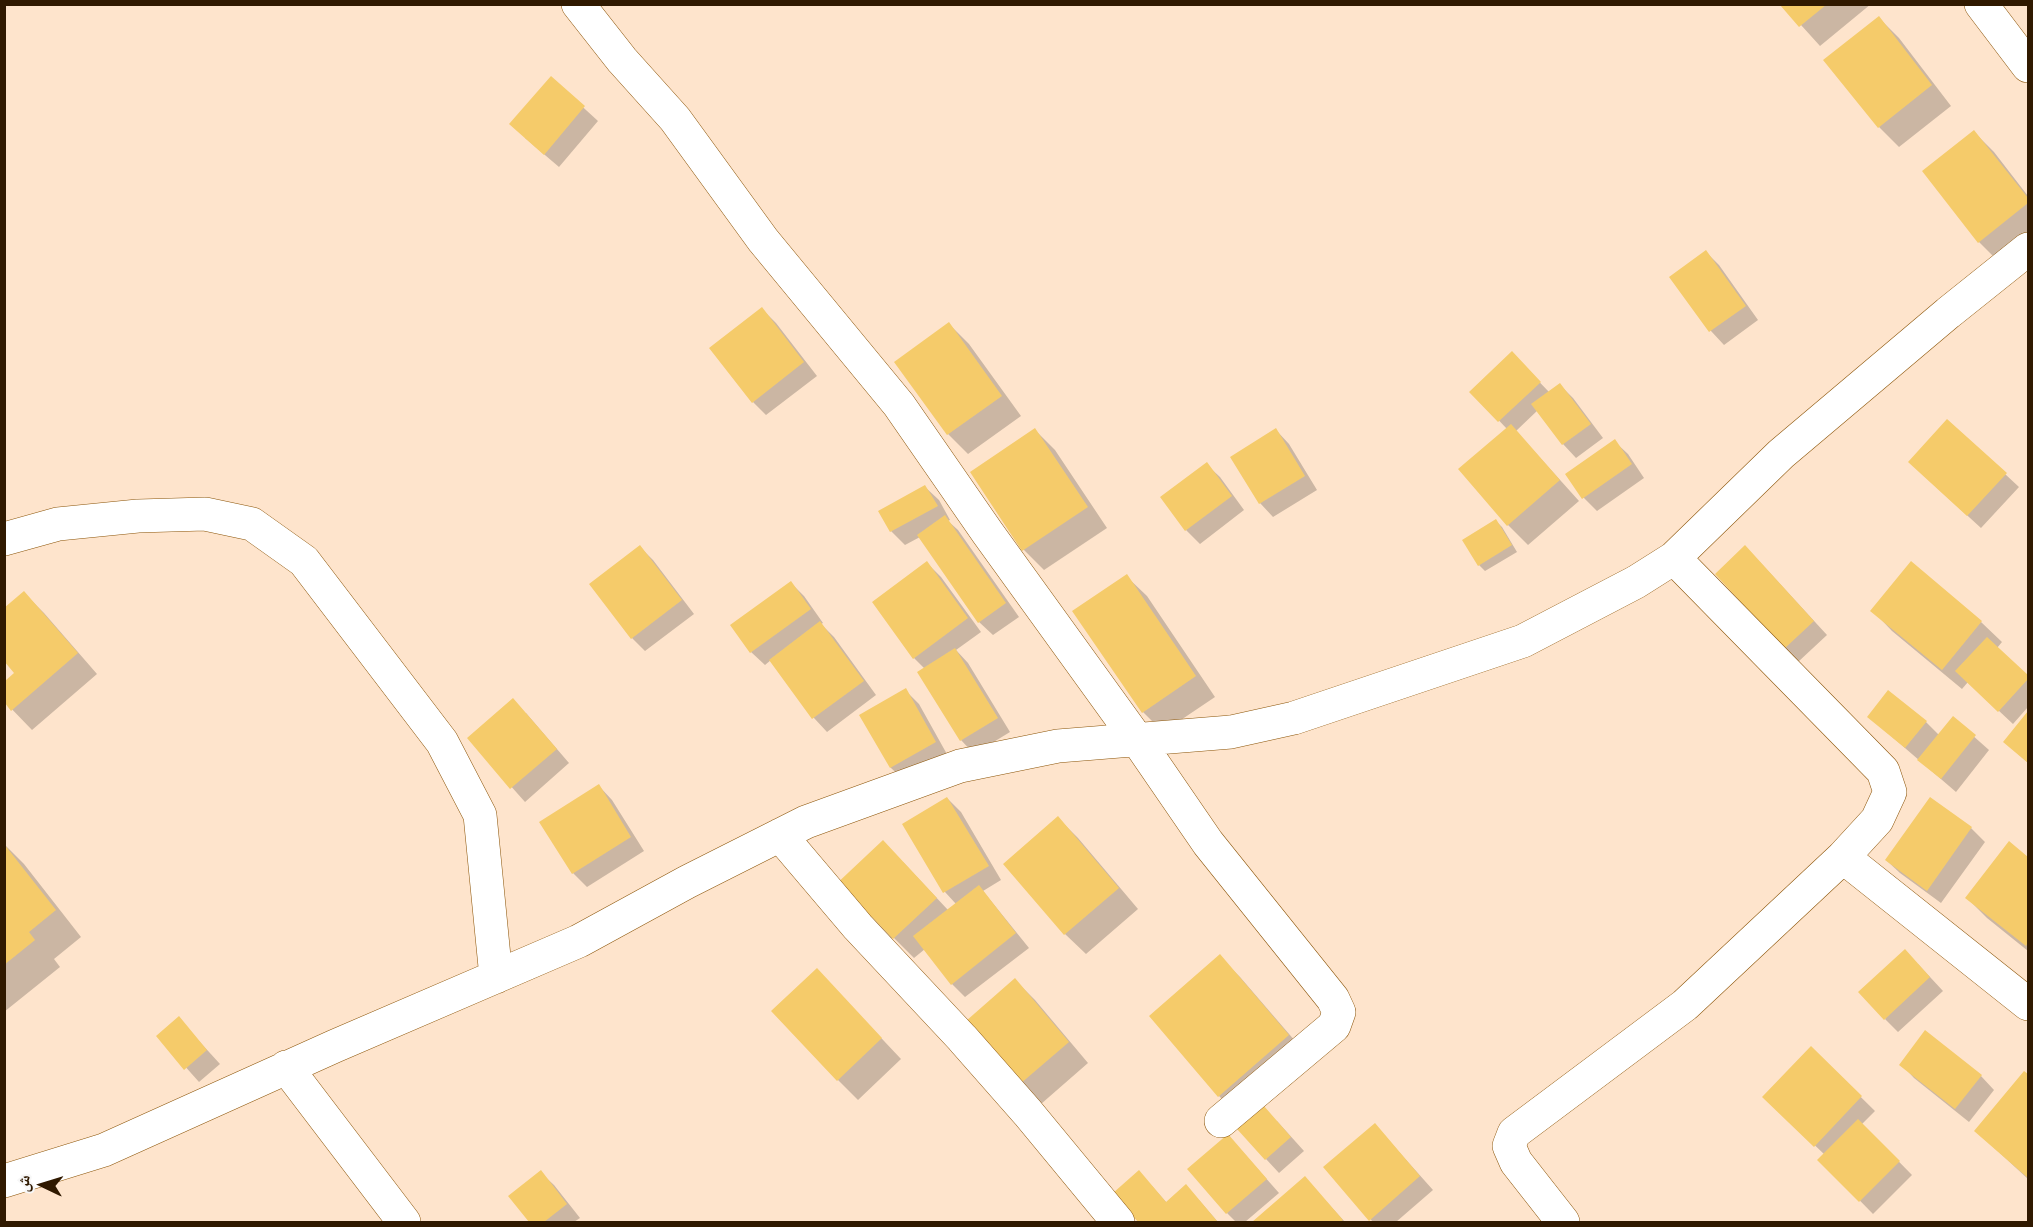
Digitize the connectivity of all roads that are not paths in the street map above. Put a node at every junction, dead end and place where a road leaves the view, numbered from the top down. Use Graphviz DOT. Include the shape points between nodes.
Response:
graph roads {
  1 [pos="578,4"];
  2 [pos="1981,4"];
  3 [pos="2028,66"];
  4 [pos="2028,249"];
  5 [pos="4,539"];
  6 [pos="1674,558"];
  7 [pos="1138,741"];
  8 [pos="780,836"];
  9 [pos="1843,857"];
  10 [pos="496,976"];
  11 [pos="2028,1004"];
  12 [pos="286,1067"];
  13 [pos="1221,1121"];
  14 [pos="4,1181"];
  15 [pos="404,1222"];
  16 [pos="1118,1222"];
  17 [pos="1563,1222"];
  1 -- 7 [label="street" via="675,119 763,240 899,405"];
  2 -- 3 [label="street"];
  4 -- 6 [label="street" via="1781,454"];
  5 -- 10 [label="street" via="58,524 205,514 252,524 304,561 442,742 480,815"];
  6 -- 7 [label="street" via="1523,641 1294,718 1232,732"];
  6 -- 9 [label="street" via="1883,771 1890,792 1882,811"];
  7 -- 8 [label="street" via="1058,746 960,766 806,822"];
  7 -- 13 [label="street" via="1208,843 1320,982 1339,1012 1334,1026"];
  8 -- 10 [label="street" via="579,941"];
  8 -- 16 [label="street" via="1028,1113"];
  9 -- 11 [label="street"];
  9 -- 17 [label="street" via="1685,1005 1514,1132 1509,1146 1516,1162"];
  10 -- 12 [label="street"];
  12 -- 14 [label="street" via="104,1150"];
  12 -- 15 [label="street"];
}
